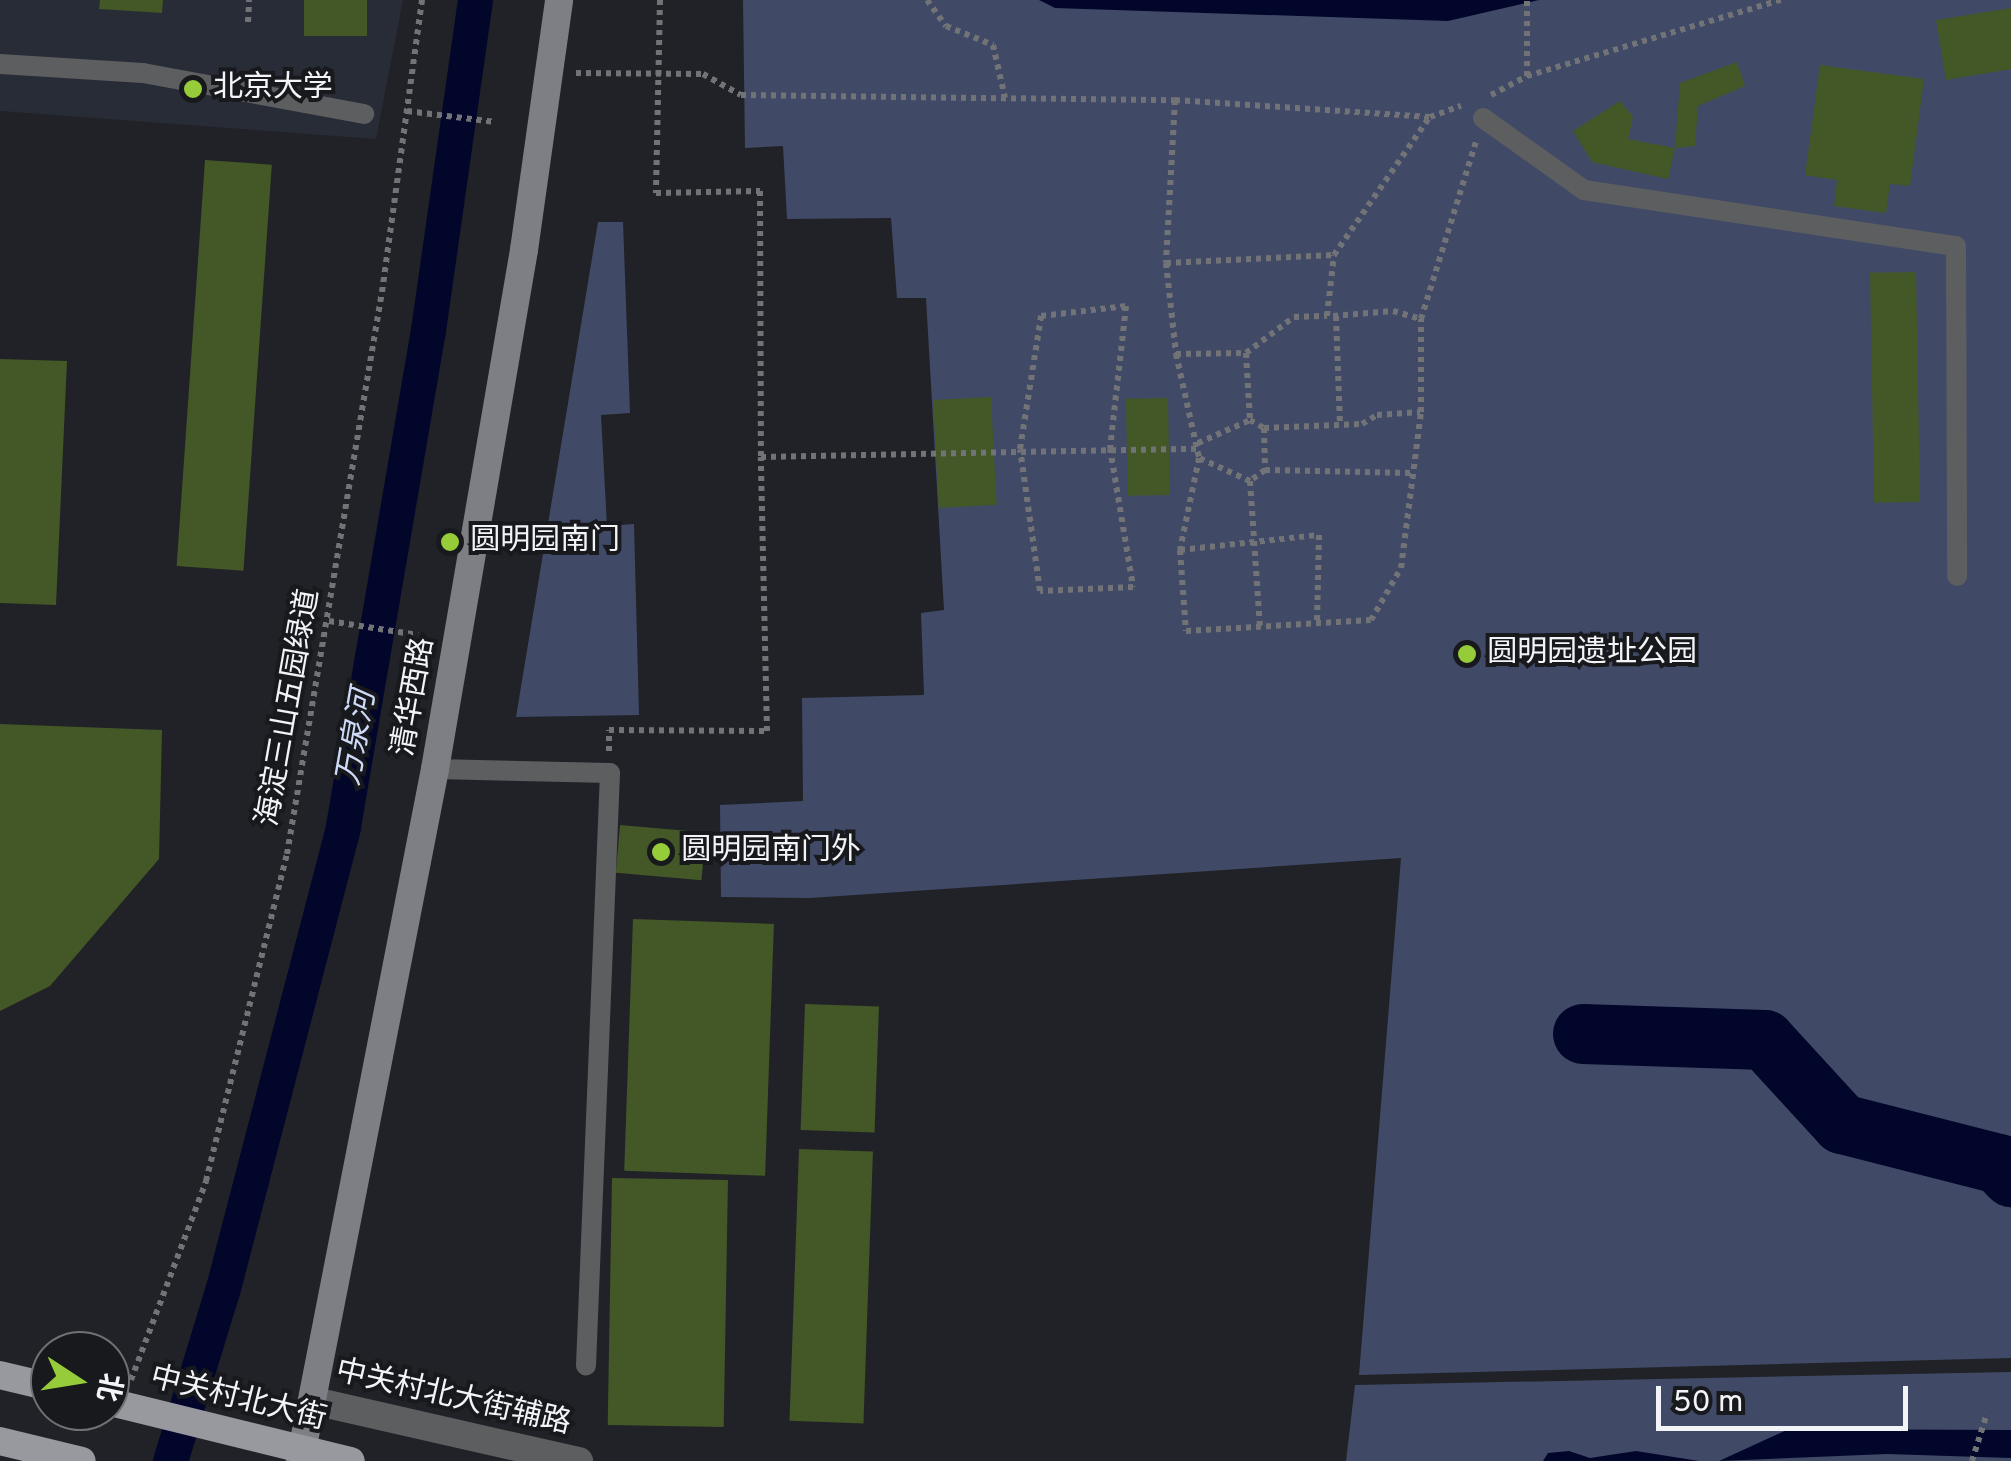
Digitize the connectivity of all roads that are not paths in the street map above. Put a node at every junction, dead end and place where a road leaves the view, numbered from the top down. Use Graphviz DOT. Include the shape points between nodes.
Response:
graph roads {
  1 [pos="559,0"];
  2 [pos="0,64"];
  3 [pos="364,114"];
  4 [pos="1483,118"];
  5 [pos="1958,576"];
  6 [pos="435,769"];
  7 [pos="586,1366"];
  8 [pos="0,1374"];
  9 [pos="30,1382"];
  10 [pos="314,1402"];
  11 [pos="130,1406"];
  12 [pos="0,1441"];
  13 [pos="302,1456"];
  14 [pos="82,1461"];
  15 [pos="350,1461"];
  16 [pos="579,1461"];
  1 -- 6 [label="main road, 清华西路"];
  2 -- 3 [label="lane" via="143,73"];
  4 -- 5 [label="lane" via="1584,190 1956,246"];
  6 -- 7 [label="lane" via="610,773"];
  6 -- 10 [label="main road, 清华西路"];
  8 -- 9 [label="main road"];
  10 -- 13 [label="main road, 清华西路"];
  10 -- 16 [label="street, 中关村北大街辅路"];
  11 -- 13 [label="main road, 中关村北大街"];
  12 -- 14 [label="main road"];
  13 -- 15 [label="main road, 中关村北大街"];
}
